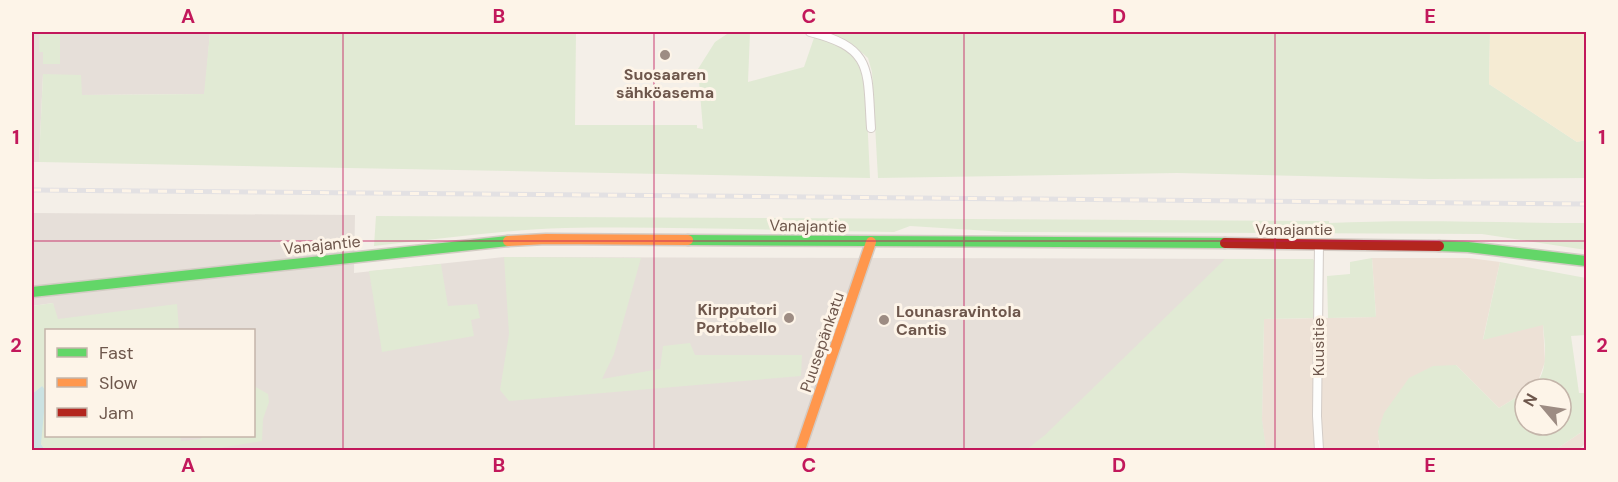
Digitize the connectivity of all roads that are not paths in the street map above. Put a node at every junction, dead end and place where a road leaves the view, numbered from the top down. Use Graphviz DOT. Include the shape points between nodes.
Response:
graph roads {
  1 [pos="810,32"];
  2 [pos="871,128"];
  3 [pos="872,242"];
  4 [pos="1319,244"];
  5 [pos="1587,261"];
  6 [pos="32,292"];
  7 [pos="800,450"];
  8 [pos="1319,450"];
  1 -- 2 [label="street" via="833,37 862,60 868,72"];
  3 -- 4 [label="street, Vanajantie"];
  3 -- 6 [label="street, Vanajantie" via="525,240"];
  3 -- 7 [label="street, Puusepänkatu"];
  4 -- 5 [label="street, Vanajantie" via="1468,247"];
  4 -- 8 [label="street, Kuusitie"];
}
